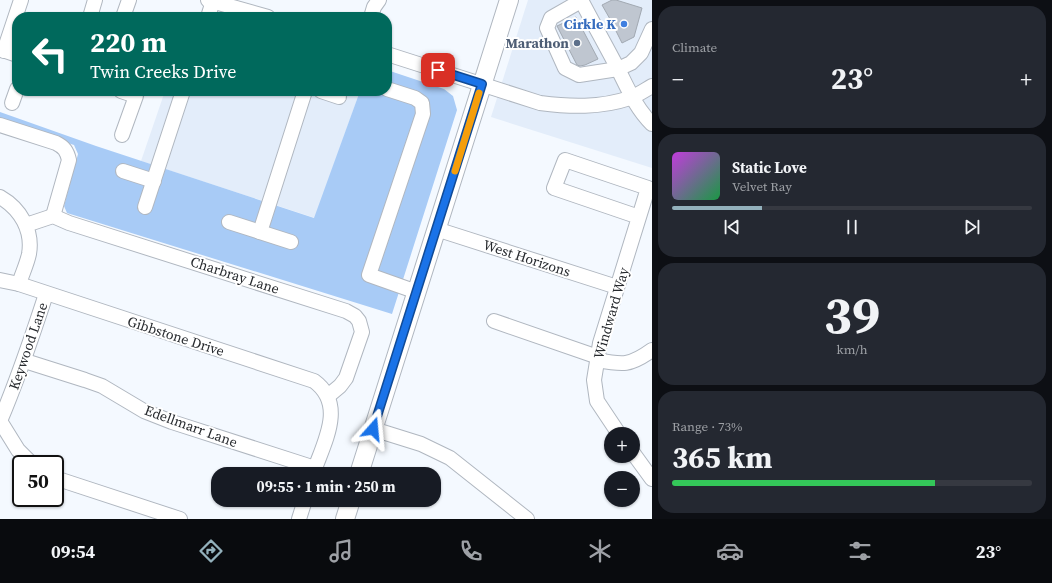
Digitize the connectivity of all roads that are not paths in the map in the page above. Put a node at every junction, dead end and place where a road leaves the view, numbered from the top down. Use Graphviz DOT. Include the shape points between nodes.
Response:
graph roads {
  1 [pos="20,0"];
  2 [pos="95,0"];
  3 [pos="129,0"];
  4 [pos="379,0"];
  5 [pos="509,0"];
  6 [pos="581,0"];
  7 [pos="211,1"];
  8 [pos="17,12"];
  9 [pos="91,12"];
  10 [pos="125,12"];
  11 [pos="209,12"];
  12 [pos="250,12"];
  13 [pos="372,12"];
  14 [pos="652,29"];
  15 [pos="12,32"];
  16 [pos="7,52"];
  17 [pos="392,56"];
  18 [pos="618,69"];
  19 [pos="482,84"];
  20 [pos="652,86"];
  21 [pos="392,90"];
  22 [pos="14,96"];
  23 [pos="136,96"];
  24 [pos="182,96"];
  25 [pos="303,96"];
  26 [pos="336,96"];
  27 [pos="339,97"];
  28 [pos="631,97"];
  29 [pos="12,103"];
  30 [pos="652,124"];
  31 [pos="0,125"];
  32 [pos="122,135"];
  33 [pos="123,171"];
  34 [pos="154,181"];
  35 [pos="0,198"];
  36 [pos="145,207"];
  37 [pos="53,216"];
  38 [pos="639,217"];
  39 [pos="230,222"];
  40 [pos="26,225"];
  41 [pos="436,229"];
  42 [pos="260,232"];
  43 [pos="291,242"];
  44 [pos="0,280"];
  45 [pos="19,284"];
  46 [pos="617,288"];
  47 [pos="417,292"];
  48 [pos="46,294"];
  49 [pos="494,321"];
  50 [pos="652,350"];
  51 [pos="598,358"];
  52 [pos="25,362"];
  53 [pos="328,396"];
  54 [pos="0,421"];
  55 [pos="614,427"];
  56 [pos="373,429"];
  57 [pos="23,455"];
  58 [pos="640,463"];
  59 [pos="302,467"];
  60 [pos="315,467"];
  61 [pos="361,467"];
  62 [pos="652,479"];
  63 [pos="64,481"];
  64 [pos="302,507"];
  65 [pos="349,507"];
  66 [pos="180,519"];
  67 [pos="298,519"];
  68 [pos="345,519"];
  69 [pos="527,519"];
  1 -- 8 [label="street"];
  2 -- 9 [label="street"];
  3 -- 10 [label="street"];
  4 -- 13 [label="street"];
  5 -- 19 [label="main road"];
  6 -- 18 [label="street"];
  6 -- 18 [label="street" via="551,18 547,28 565,68 579,75"];
  7 -- 11 [label="street"];
  7 -- 12 [label="street"];
  14 -- 18 [label="street" via="641,52 631,63"];
  15 -- 16 [label="street"];
  17 -- 19 [label="street"];
  18 -- 28 [label="street"];
  19 -- 28 [label="street" via="540,103 564,106 609,104"];
  19 -- 41 [label="main road"];
  20 -- 28 [label="street"];
  21 -- 47 [label="street" via="422,103 423,114 370,275"];
  22 -- 29 [label="street"];
  23 -- 32 [label="street"];
  24 -- 34 [label="street"];
  25 -- 42 [label="street"];
  26 -- 27 [label="street"];
  28 -- 30 [label="street"];
  31 -- 37 [label="street" via="56,142 64,147 70,160"];
  33 -- 34 [label="street"];
  34 -- 36 [label="street"];
  35 -- 40 [label="street" via="15,208"];
  37 -- 40 [label="street"];
  37 -- 53 [label="street, Charbray Lane" via="355,316 360,321 362,332 346,378"];
  38 -- 38 [label="street, Windward Way" via="648,188 565,160 554,188"];
  38 -- 46 [label="street, Windward Way"];
  39 -- 42 [label="street"];
  40 -- 45 [label="street" via="30,240 29,255"];
  41 -- 46 [label="street, West Horizons"];
  41 -- 47 [label="main road"];
  42 -- 43 [label="street"];
  44 -- 45 [label="street, Gibbstone Drive"];
  45 -- 48 [label="street, Gibbstone Drive"];
  46 -- 51 [label="street, Windward Way" via="600,342"];
  47 -- 56 [label="main road"];
  48 -- 52 [label="street, Keywood Lane"];
  48 -- 53 [label="street, Gibbstone Drive" via="308,378 320,385"];
  49 -- 51 [label="street"];
  50 -- 51 [label="street" via="631,363 613,363"];
  51 -- 55 [label="street, Windward Way" via="594,380 597,401"];
  52 -- 54 [label="street, Keywood Lane"];
  52 -- 59 [label="street, Edellmarr Lane" via="102,386 144,411"];
  53 -- 60 [label="street" via="331,422"];
  54 -- 57 [label="street"];
  56 -- 61 [label="main road"];
  56 -- 69 [label="street" via="421,444 450,458"];
  58 -- 62 [label="street"];
  63 -- 66 [label="street"];
  64 -- 67 [label="street"];
  65 -- 68 [label="main road"];
}
